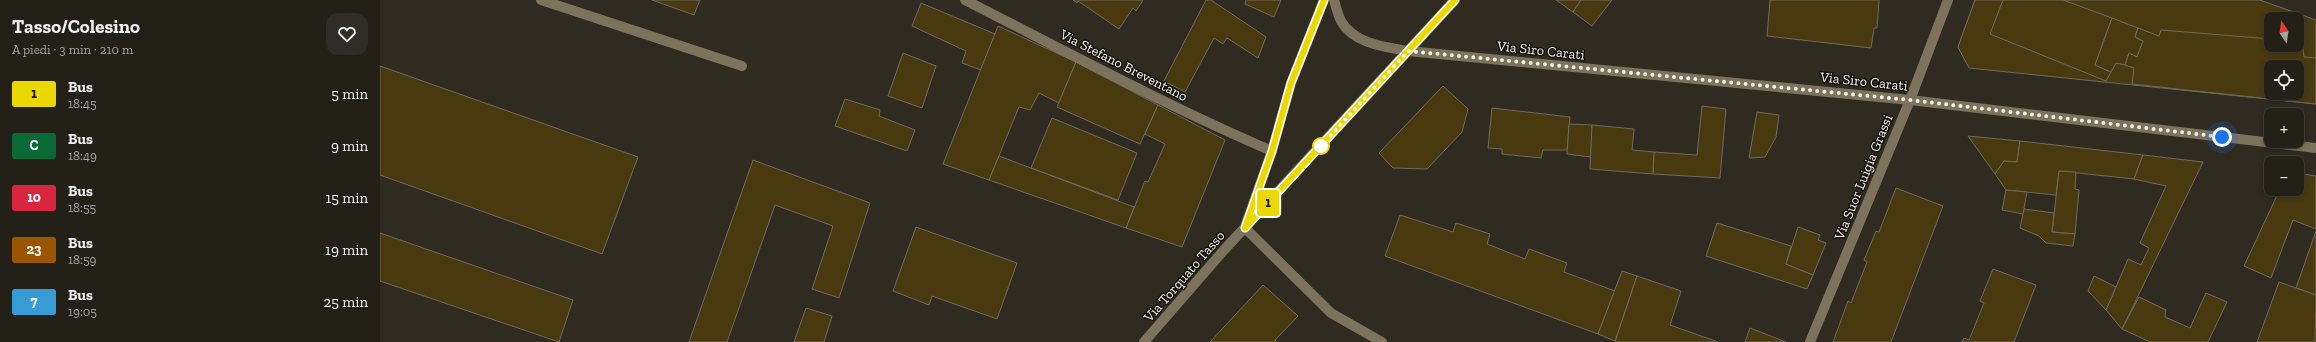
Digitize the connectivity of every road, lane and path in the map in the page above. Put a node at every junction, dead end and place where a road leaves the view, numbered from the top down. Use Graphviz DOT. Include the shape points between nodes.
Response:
graph roads {
  1 [pos="541,0"];
  2 [pos="965,0"];
  3 [pos="1324,0"];
  4 [pos="1334,0"];
  5 [pos="1455,0"];
  6 [pos="1948,0"];
  7 [pos="1408,51"];
  8 [pos="742,66"];
  9 [pos="1910,100"];
  10 [pos="2316,148"];
  11 [pos="1272,151"];
  12 [pos="1245,228"];
  13 [pos="1144,342"];
  14 [pos="1382,342"];
  15 [pos="1810,342"];
  1 -- 8 [label="street"];
  2 -- 11 [label="street, Via Stefano Breventano" via="1216,127"];
  3 -- 11 [label="street, Via Torquato Tasso" via="1291,83"];
  4 -- 7 [label="street" via="1341,21 1351,33 1376,45"];
  5 -- 7 [label="street, Via Torquato Tasso"];
  6 -- 9 [label="street, Via Suor Luigia Grassi"];
  7 -- 9 [label="street, Via Siro Carati"];
  7 -- 12 [label="street, Via Torquato Tasso"];
  9 -- 10 [label="street, Via Siro Carati"];
  9 -- 15 [label="street, Via Suor Luigia Grassi"];
  11 -- 12 [label="street, Via Torquato Tasso"];
  12 -- 13 [label="street, Via Torquato Tasso"];
  12 -- 14 [label="street" via="1331,313"];
}
